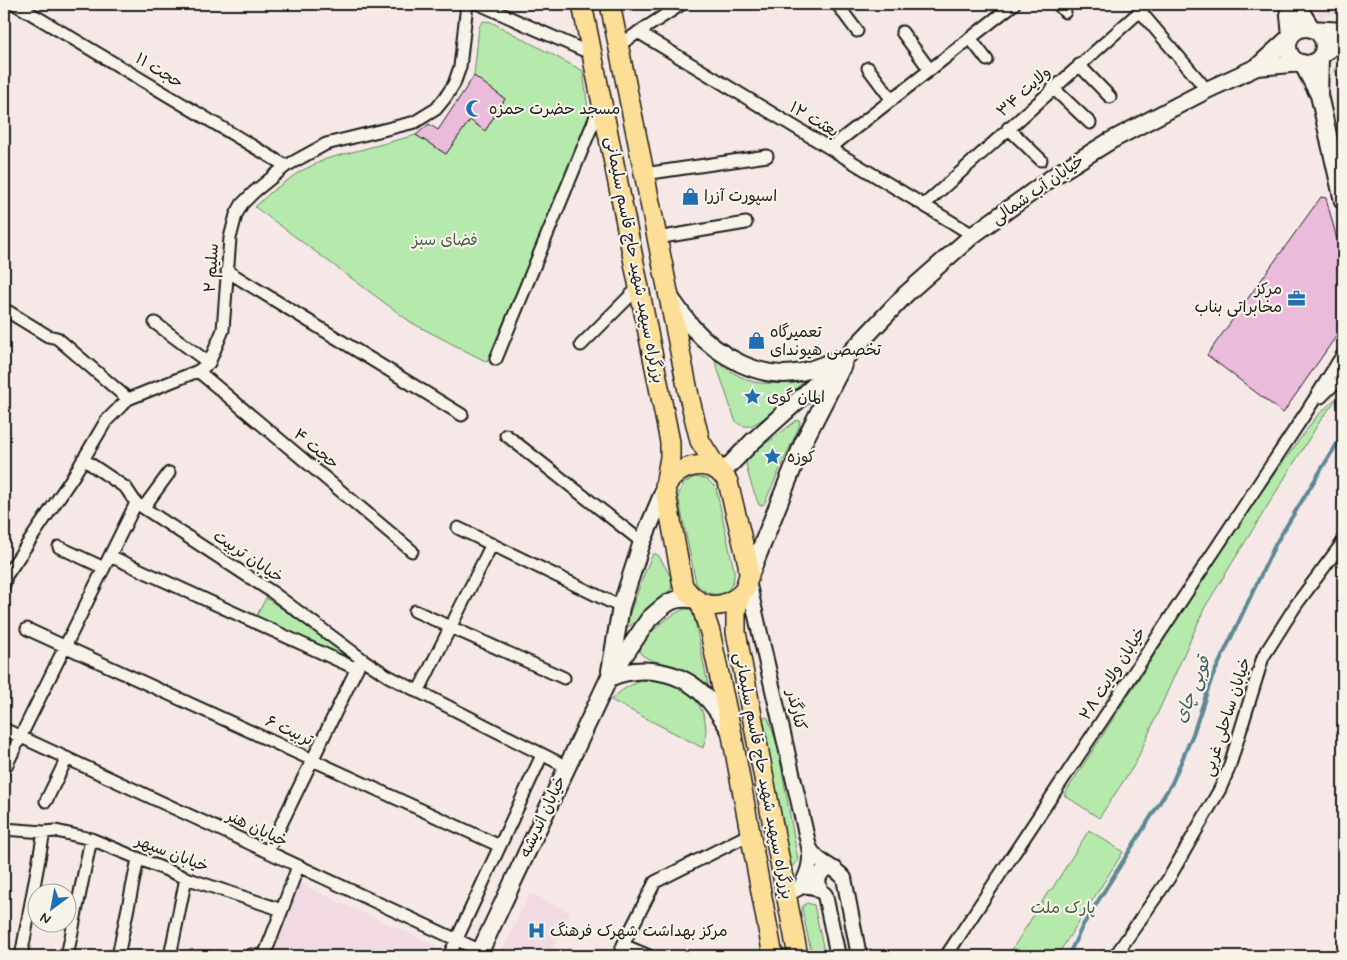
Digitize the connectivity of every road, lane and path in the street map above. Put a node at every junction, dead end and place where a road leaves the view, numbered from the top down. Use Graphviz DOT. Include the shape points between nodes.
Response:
graph roads {
  1 [pos="15,4"];
  2 [pos="467,4"];
  3 [pos="479,4"];
  4 [pos="582,4"];
  5 [pos="610,4"];
  6 [pos="682,4"];
  7 [pos="837,4"];
  8 [pos="1014,4"];
  9 [pos="1288,4"];
  10 [pos="1296,4"];
  11 [pos="1144,7"];
  12 [pos="1312,29"];
  13 [pos="857,31"];
  14 [pos="1343,31"];
  15 [pos="638,32"];
  16 [pos="902,32"];
  17 [pos="1291,36"];
  18 [pos="1343,37"];
  19 [pos="970,38"];
  20 [pos="619,45"];
  21 [pos="592,54"];
  22 [pos="1320,57"];
  23 [pos="987,60"];
  24 [pos="1302,63"];
  25 [pos="1078,65"];
  26 [pos="1257,67"];
  27 [pos="868,68"];
  28 [pos="930,70"];
  29 [pos="1053,88"];
  30 [pos="1207,90"];
  31 [pos="1319,95"];
  32 [pos="1110,98"];
  33 [pos="892,100"];
  34 [pos="602,102"];
  35 [pos="1090,123"];
  36 [pos="1008,128"];
  37 [pos="830,148"];
  38 [pos="768,156"];
  39 [pos="1041,160"];
  40 [pos="286,166"];
  41 [pos="644,174"];
  42 [pos="1343,201"];
  43 [pos="924,205"];
  44 [pos="746,223"];
  45 [pos="974,235"];
  46 [pos="657,238"];
  47 [pos="227,272"];
  48 [pos="639,287"];
  49 [pos="668,296"];
  50 [pos="4,309"];
  51 [pos="155,323"];
  52 [pos="581,345"];
  53 [pos="849,354"];
  54 [pos="1343,354"];
  55 [pos="496,359"];
  56 [pos="209,363"];
  57 [pos="198,371"];
  58 [pos="1343,380"];
  59 [pos="128,399"];
  60 [pos="1307,411"];
  61 [pos="462,416"];
  62 [pos="506,435"];
  63 [pos="83,459"];
  64 [pos="169,473"];
  65 [pos="721,474"];
  66 [pos="665,488"];
  67 [pos="140,505"];
  68 [pos="458,528"];
  69 [pos="642,542"];
  70 [pos="1343,542"];
  71 [pos="492,544"];
  72 [pos="59,547"];
  73 [pos="412,551"];
  74 [pos="110,556"];
  75 [pos="104,568"];
  76 [pos="5,581"];
  77 [pos="744,588"];
  78 [pos="698,601"];
  79 [pos="621,607"];
  80 [pos="415,611"];
  81 [pos="451,627"];
  82 [pos="27,629"];
  83 [pos="64,647"];
  84 [pos="359,664"];
  85 [pos="564,678"];
  86 [pos="609,678"];
  87 [pos="418,692"];
  88 [pos="4,730"];
  89 [pos="731,730"];
  90 [pos="20,736"];
  91 [pos="542,755"];
  92 [pos="68,758"];
  93 [pos="312,760"];
  94 [pos="567,767"];
  95 [pos="4,770"];
  96 [pos="46,801"];
  97 [pos="4,829"];
  98 [pos="44,832"];
  99 [pos="750,834"];
  100 [pos="90,838"];
  101 [pos="500,846"];
  102 [pos="809,848"];
  103 [pos="268,851"];
  104 [pos="138,858"];
  105 [pos="298,866"];
  106 [pos="835,869"];
  107 [pos="186,878"];
  108 [pos="801,886"];
  109 [pos="820,890"];
  110 [pos="789,907"];
  111 [pos="282,910"];
  112 [pos="456,939"];
  113 [pos="22,951"];
  114 [pos="621,951"];
  115 [pos="480,954"];
  116 [pos="251,955"];
  117 [pos="67,956"];
  118 [pos="118,956"];
  119 [pos="170,956"];
  120 [pos="264,956"];
  121 [pos="449,956"];
  122 [pos="649,956"];
  123 [pos="773,956"];
  124 [pos="798,956"];
  125 [pos="838,956"];
  126 [pos="859,956"];
  127 [pos="946,956"];
  128 [pos="1115,956"];
  1 -- 40 [label="street, حجت ۱۱"];
  2 -- 40 [label="street, سلیم ۲" via="460,67 454,84 436,109 415,122 326,144"];
  3 -- 21 [label="street"];
  4 -- 21 [label="highway, بزرگراه سپهبد شهید حاج قاسم سلیمانی"];
  5 -- 20 [label="highway, بزرگراه سپهبد شهید حاج قاسم سلیمانی"];
  6 -- 15 [label="street"];
  7 -- 13 [label="street"];
  8 -- 19 [label="street"];
  9 -- 17 [label="main road"];
  10 -- 12 [label="main road"];
  11 -- 25 [label="street, ولایت ۳۴"];
  11 -- 30 [label="street"];
  12 -- 14 [label="main road"];
  12 -- 17 [label="main road" via="1300,29"];
  12 -- 22 [label="main road" via="1323,42"];
  15 -- 20 [label="street"];
  15 -- 37 [label="street, بعثت ۱۲"];
  16 -- 28 [label="street"];
  17 -- 24 [label="main road" via="1289,51"];
  17 -- 26 [label="main road, خیابان آب شمالی"];
  18 -- 22 [label="main road"];
  19 -- 23 [label="street"];
  19 -- 28 [label="street"];
  20 -- 41 [label="highway, بزرگراه سپهبد شهید حاج قاسم سلیمانی"];
  21 -- 34 [label="highway, بزرگراه سپهبد شهید حاج قاسم سلیمانی"];
  22 -- 24 [label="main road" via="1312,63"];
  22 -- 31 [label="main road"];
  24 -- 26 [label="main road, خیابان آب شمالی"];
  24 -- 31 [label="main road"];
  25 -- 29 [label="street, ولایت ۳۴"];
  25 -- 32 [label="street"];
  26 -- 30 [label="main road, خیابان آب شمالی"];
  27 -- 33 [label="street"];
  28 -- 33 [label="street"];
  29 -- 35 [label="street"];
  29 -- 36 [label="street, ولایت ۳۴"];
  30 -- 45 [label="main road, خیابان آب شمالی" via="1110,141 1057,174"];
  31 -- 42 [label="main road"];
  33 -- 37 [label="street"];
  34 -- 48 [label="highway, بزرگراه سپهبد شهید حاج قاسم سلیمانی"];
  34 -- 55 [label="street"];
  36 -- 39 [label="street"];
  36 -- 43 [label="street, ولایت ۳۴"];
  37 -- 43 [label="street, بعثت ۱۲"];
  38 -- 41 [label="street"];
  40 -- 47 [label="street, سلیم ۲" via="242,204 230,238"];
  41 -- 46 [label="highway, بزرگراه سپهبد شهید حاج قاسم سلیمانی"];
  43 -- 45 [label="street, بعثت ۱۲"];
  44 -- 46 [label="street"];
  45 -- 53 [label="main road, خیابان آب شمالی" via="906,294"];
  46 -- 49 [label="highway, بزرگراه سپهبد شهید حاج قاسم سلیمانی"];
  47 -- 56 [label="street, سلیم ۲" via="223,330"];
  47 -- 61 [label="street"];
  48 -- 52 [label="street"];
  48 -- 66 [label="highway, بزرگراه سپهبد شهید حاج قاسم سلیمانی" via="670,442"];
  49 -- 53 [label="main road" via="692,327 719,351 765,372 800,373"];
  49 -- 65 [label="highway, بزرگراه سپهبد شهید حاج قاسم سلیمانی" via="700,441"];
  50 -- 59 [label="street" via="48,336 57,338"];
  51 -- 56 [label="street"];
  53 -- 65 [label="main road, خیابان آب شمالی"];
  53 -- 77 [label="main road, خیابان آب شمالی" via="803,444"];
  54 -- 60 [label="street, خیابان ولایت ۲۸"];
  56 -- 57 [label="street"];
  57 -- 59 [label="street"];
  57 -- 73 [label="street, حجت ۴"];
  58 -- 60 [label="street, خیابان ولایت ۲۸" via="1332,386"];
  59 -- 63 [label="street" via="106,421"];
  60 -- 127 [label="street, خیابان ولایت ۲۸"];
  62 -- 69 [label="street"];
  63 -- 67 [label="street, خیابان تربیت" via="126,488"];
  63 -- 76 [label="street"];
  64 -- 67 [label="street"];
  65 -- 66 [label="highway" via="704,466 693,466 677,472"];
  65 -- 77 [label="highway, بزرگراه سپهبد شهید حاج قاسم سلیمانی" via="728,482 748,564"];
  66 -- 69 [label="main road, خیابان اندیشه"];
  66 -- 78 [label="highway, بزرگراه سپهبد شهید حاج قاسم سلیمانی" via="683,586"];
  67 -- 74 [label="street"];
  67 -- 84 [label="street, خیابان تربیت" via="272,592"];
  68 -- 71 [label="street"];
  69 -- 79 [label="main road, خیابان اندیشه"];
  70 -- 128 [label="street, خیابان ساحلی غربی" via="1296,605 1263,658 1220,789 1169,878"];
  71 -- 79 [label="street"];
  71 -- 81 [label="street"];
  72 -- 75 [label="street"];
  74 -- 75 [label="street"];
  74 -- 84 [label="street"];
  75 -- 83 [label="street"];
  77 -- 78 [label="highway" via="730,602 721,605"];
  77 -- 102 [label="street, کنارگذر"];
  77 -- 110 [label="highway, بزرگراه سپهبد شهید حاج قاسم سلیمانی" via="736,611 736,632"];
  78 -- 86 [label="main road, خیابان اندیشه" via="679,598 663,607 639,633"];
  78 -- 89 [label="highway, بزرگراه سپهبد شهید حاج قاسم سلیمانی" via="710,632"];
  79 -- 86 [label="main road, خیابان اندیشه"];
  80 -- 81 [label="street"];
  81 -- 85 [label="street"];
  81 -- 87 [label="street"];
  82 -- 83 [label="street, تربیت ۶"];
  83 -- 90 [label="street"];
  83 -- 93 [label="street, تربیت ۶"];
  84 -- 87 [label="street, خیابان تربیت"];
  84 -- 93 [label="street"];
  86 -- 89 [label="main road" via="638,670 674,676 706,696"];
  86 -- 94 [label="main road, خیابان اندیشه"];
  87 -- 91 [label="street, خیابان تربیت"];
  88 -- 90 [label="street, خیابان هنر"];
  89 -- 99 [label="highway, بزرگراه سپهبد شهید حاج قاسم سلیمانی"];
  90 -- 92 [label="street, خیابان هنر"];
  90 -- 95 [label="street"];
  91 -- 94 [label="street, خیابان تربیت"];
  91 -- 101 [label="street"];
  92 -- 96 [label="street"];
  92 -- 103 [label="street, خیابان هنر"];
  93 -- 101 [label="street, تربیت ۶"];
  93 -- 103 [label="street"];
  94 -- 115 [label="main road, خیابان اندیشه"];
  97 -- 98 [label="street, خیابان سپهر"];
  98 -- 100 [label="street, خیابان سپهر" via="56,831"];
  98 -- 113 [label="street"];
  99 -- 114 [label="street" via="656,882"];
  99 -- 123 [label="highway, بزرگراه سپهبد شهید حاج قاسم سلیمانی"];
  100 -- 104 [label="street, خیابان سپهر"];
  100 -- 117 [label="street"];
  101 -- 112 [label="street"];
  102 -- 106 [label="street"];
  102 -- 108 [label="street, کنارگذر" via="808,872"];
  103 -- 105 [label="street, خیابان هنر"];
  104 -- 107 [label="street, خیابان سپهر"];
  104 -- 118 [label="street"];
  105 -- 111 [label="street"];
  105 -- 112 [label="street, خیابان هنر"];
  106 -- 109 [label="street" via="828,868 821,873 818,880"];
  106 -- 126 [label="street" via="846,883"];
  107 -- 111 [label="street, خیابان سپهر"];
  107 -- 119 [label="street"];
  108 -- 109 [label="street"];
  108 -- 110 [label="street, کنارگذر" via="793,893"];
  109 -- 125 [label="street" via="827,901"];
  110 -- 124 [label="highway, بزرگراه سپهبد شهید حاج قاسم سلیمانی"];
  111 -- 120 [label="street"];
  112 -- 115 [label="street, خیابان هنر"];
  112 -- 121 [label="street"];
  114 -- 122 [label="street"];
  116 -- 120 [label="street"];
}
